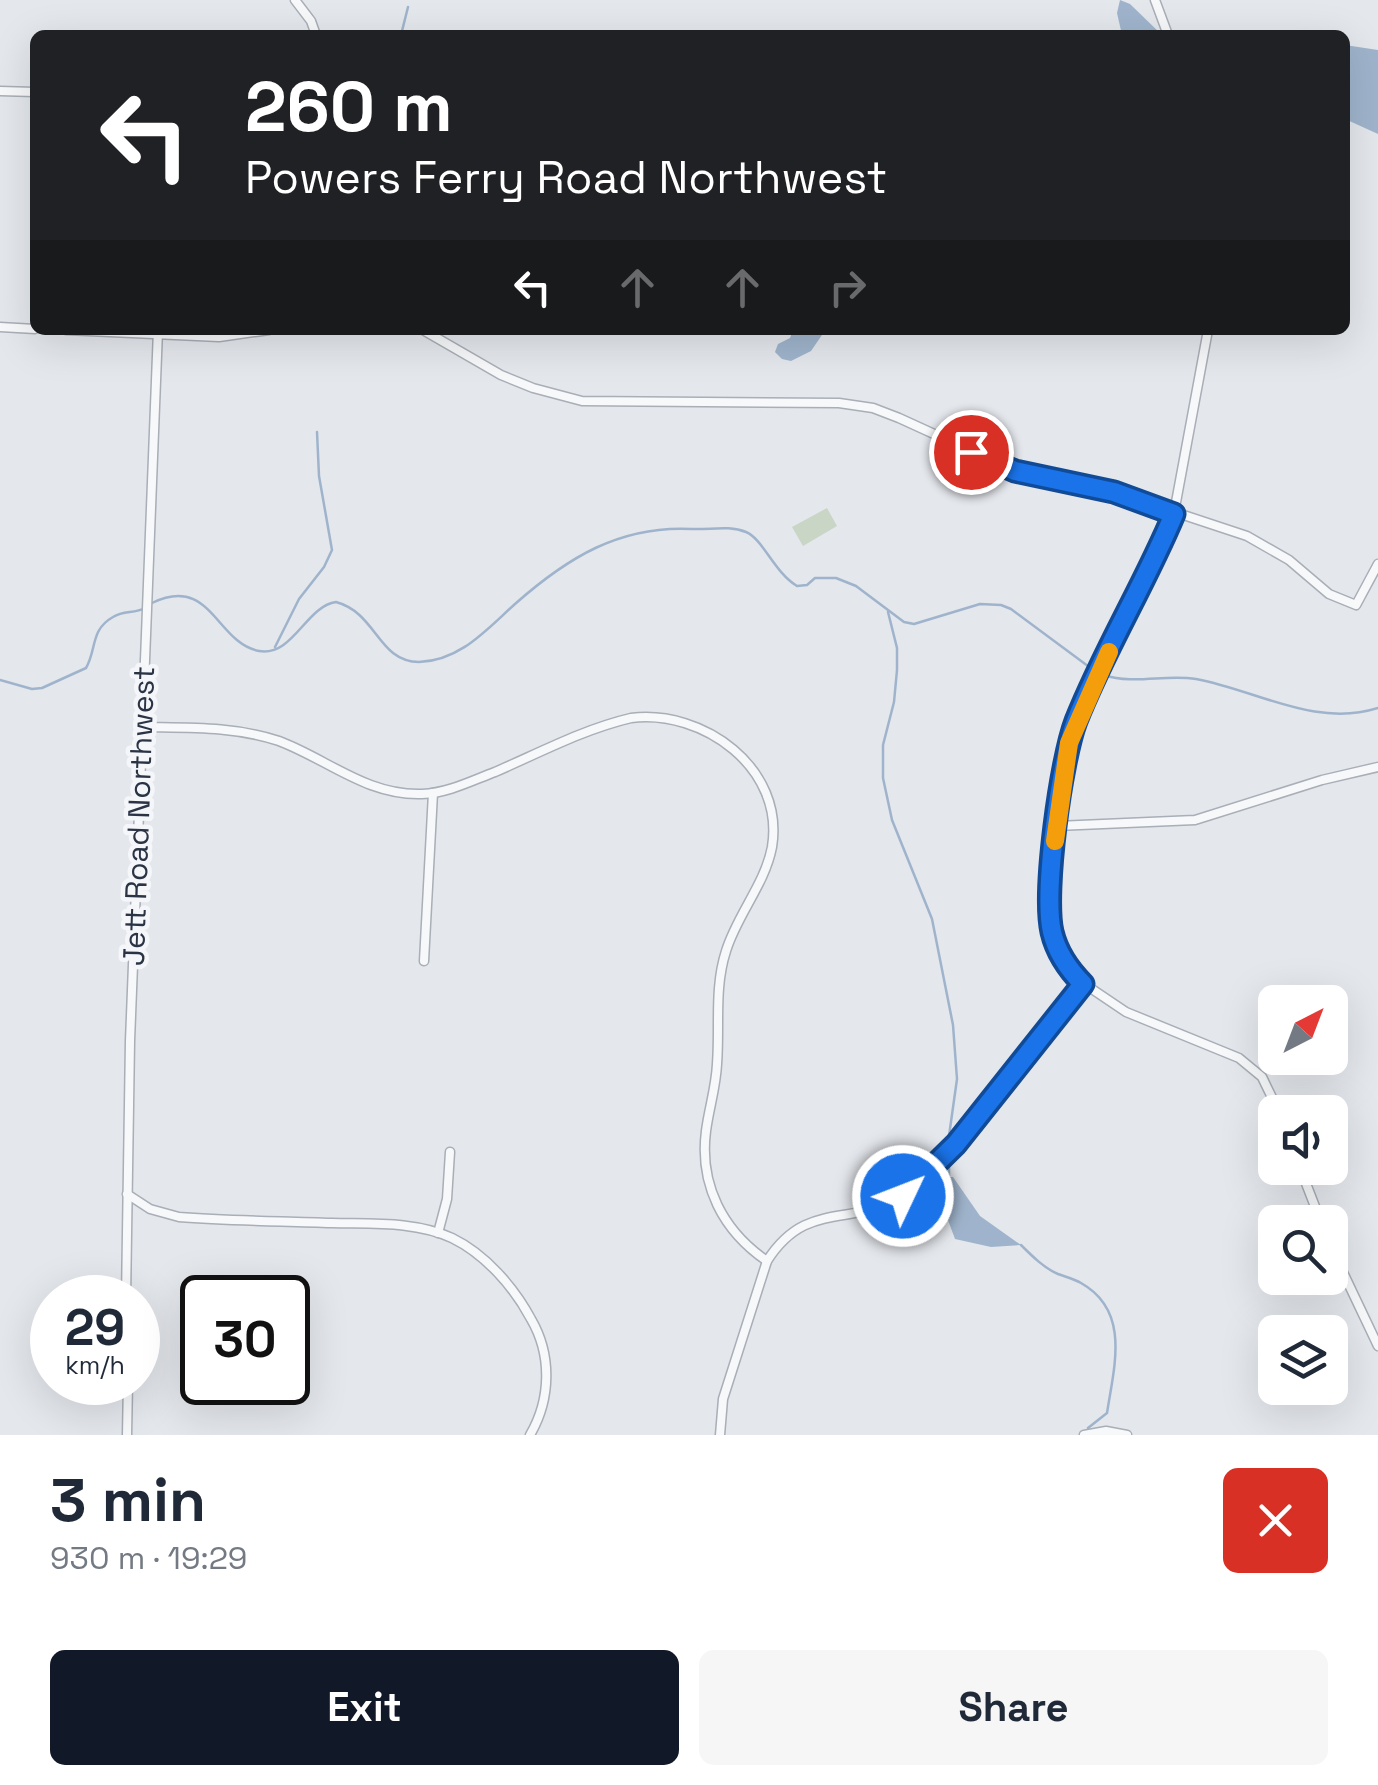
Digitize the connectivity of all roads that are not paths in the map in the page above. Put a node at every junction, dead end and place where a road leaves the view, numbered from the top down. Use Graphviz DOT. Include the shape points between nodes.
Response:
graph roads {
  1 [pos="295,0"];
  2 [pos="1154,0"];
  3 [pos="314,30"];
  4 [pos="1166,30"];
  5 [pos="0,91"];
  6 [pos="30,92"];
  7 [pos="0,327"];
  8 [pos="30,329"];
  9 [pos="158,335"];
  10 [pos="195,335"];
  11 [pos="233,335"];
  12 [pos="432,335"];
  13 [pos="1207,335"];
  14 [pos="1174,514"];
  15 [pos="1378,564"];
  16 [pos="141,727"];
  17 [pos="1378,767"];
  18 [pos="433,793"];
  19 [pos="1057,826"];
  20 [pos="424,961"];
  21 [pos="1083,984"];
  22 [pos="1270,1095"];
  23 [pos="450,1152"];
  24 [pos="126,1194"];
  25 [pos="438,1233"];
  26 [pos="766,1261"];
  27 [pos="126,1275"];
  28 [pos="1348,1284"];
  29 [pos="1378,1346"];
  30 [pos="128,1405"];
  31 [pos="127,1435"];
  32 [pos="530,1435"];
  33 [pos="720,1435"];
  34 [pos="1084,1435"];
  35 [pos="1127,1435"];
  1 -- 3 [label="street"];
  2 -- 4 [label="street"];
  5 -- 6 [label="street"];
  7 -- 8 [label="street"];
  9 -- 16 [label="street, Jett Road Northwest"];
  10 -- 11 [label="street"];
  12 -- 14 [label="street" via="502,375 560,397 858,404 1015,471 1114,492"];
  13 -- 14 [label="street"];
  14 -- 15 [label="street" via="1260,542 1356,606"];
  14 -- 19 [label="street" via="1069,743"];
  16 -- 18 [label="street" via="254,734 376,788"];
  16 -- 24 [label="street, Jett Road Northwest"];
  17 -- 19 [label="street" via="1195,820"];
  18 -- 20 [label="street"];
  18 -- 26 [label="street" via="616,721 646,716 702,728 754,772 770,808 772,846 722,965 705,1153 722,1216"];
  19 -- 21 [label="street" via="1051,926 1062,958"];
  21 -- 22 [label="street" via="1126,1012 1239,1058"];
  21 -- 26 [label="street" via="914,1188 890,1203 810,1222"];
  23 -- 25 [label="street"];
  24 -- 25 [label="street" via="179,1217 398,1225"];
  24 -- 27 [label="street, Jett Road Northwest"];
  25 -- 32 [label="street" via="483,1259 538,1330 546,1389"];
  26 -- 33 [label="street" via="727,1384"];
  28 -- 29 [label="street"];
  30 -- 31 [label="street"];
  34 -- 35 [label="street"];
}
